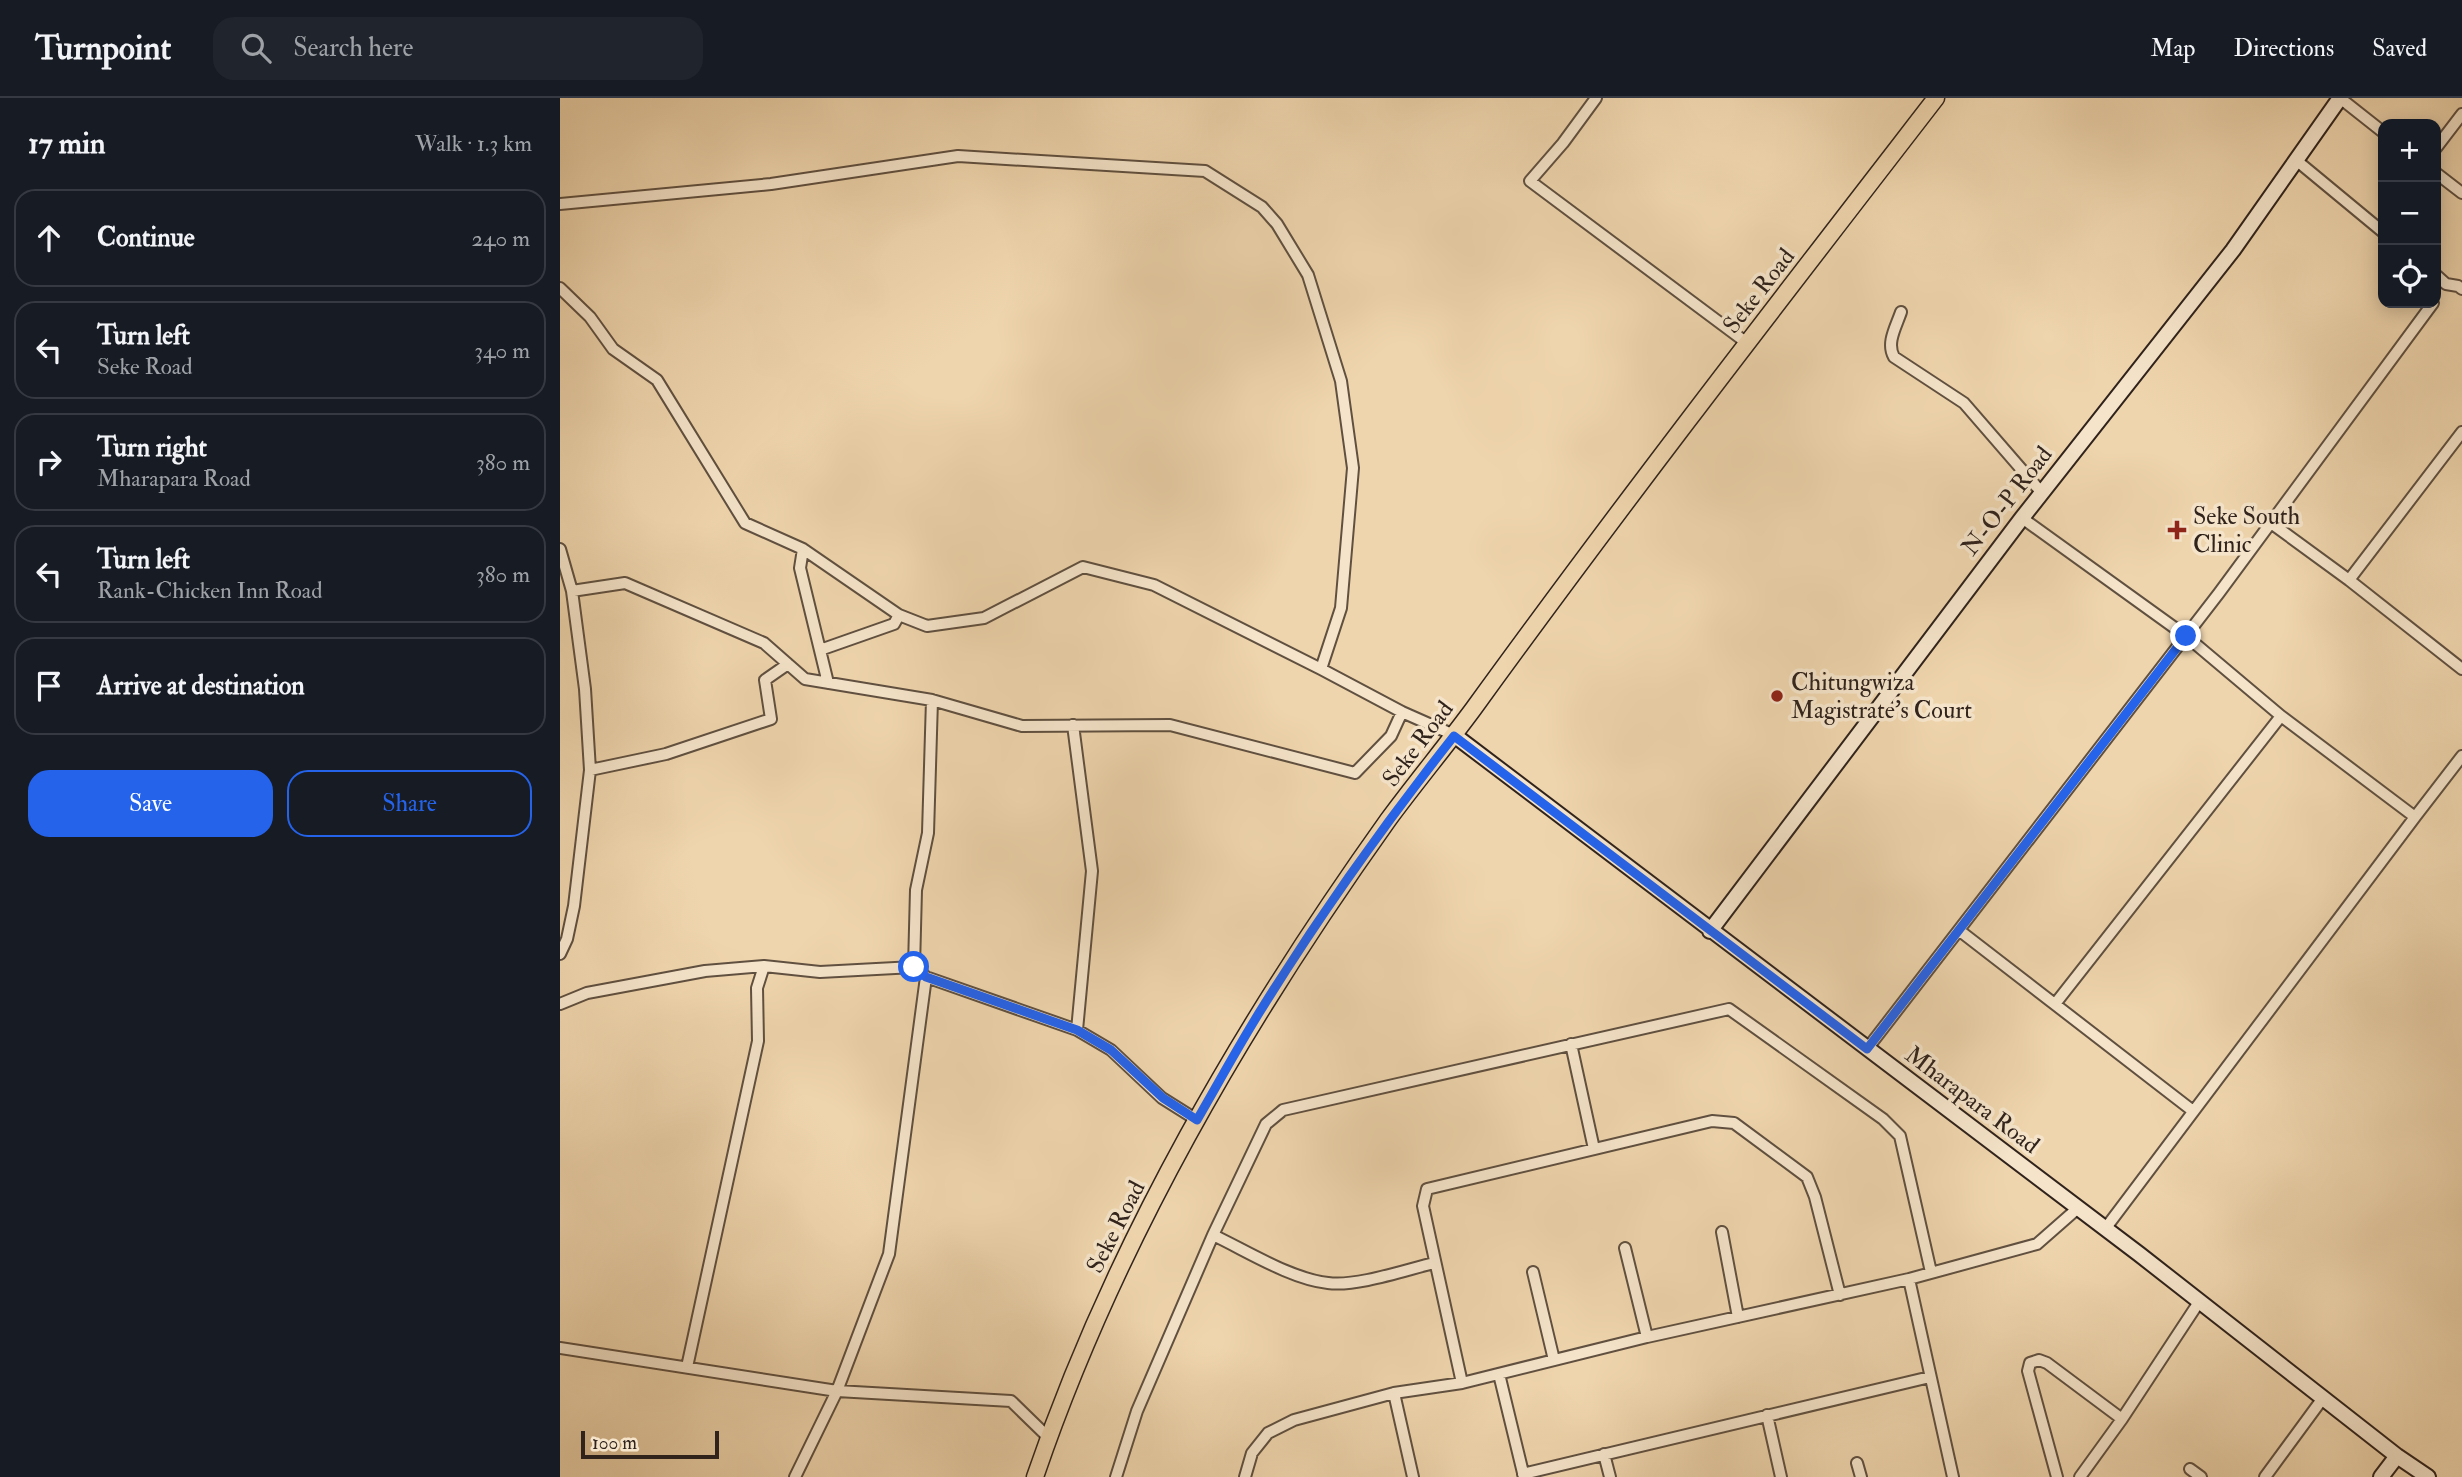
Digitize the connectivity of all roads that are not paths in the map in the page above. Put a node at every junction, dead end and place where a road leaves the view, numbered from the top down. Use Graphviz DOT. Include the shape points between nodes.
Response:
graph roads {
  1 [pos="1596,98"];
  2 [pos="1936,98"];
  3 [pos="2340,98"];
  4 [pos="2462,114"];
  5 [pos="2378,128"];
  6 [pos="2441,141"];
  7 [pos="2296,160"];
  8 [pos="2441,177"];
  9 [pos="2462,193"];
  10 [pos="560,204"];
  11 [pos="2378,228"];
  12 [pos="2441,277"];
  13 [pos="2457,285"];
  14 [pos="560,288"];
  15 [pos="2441,295"];
  16 [pos="2428,308"];
  17 [pos="1901,312"];
  18 [pos="1747,343"];
  19 [pos="2462,432"];
  20 [pos="2042,493"];
  21 [pos="2022,518"];
  22 [pos="2271,523"];
  23 [pos="560,549"];
  24 [pos="803,549"];
  25 [pos="2349,580"];
  26 [pos="572,591"];
  27 [pos="899,615"];
  28 [pos="2186,636"];
  29 [pos="820,650"];
  30 [pos="788,664"];
  31 [pos="2462,668"];
  32 [pos="1321,669"];
  33 [pos="828,683"];
  34 [pos="932,700"];
  35 [pos="1402,712"];
  36 [pos="2281,716"];
  37 [pos="1073,725"];
  38 [pos="1454,736"];
  39 [pos="2462,756"];
  40 [pos="590,771"];
  41 [pos="2414,817"];
  42 [pos="1710,931"];
  43 [pos="1960,931"];
  44 [pos="560,954"];
  45 [pos="764,966"];
  46 [pos="914,967"];
  47 [pos="926,977"];
  48 [pos="560,1004"];
  49 [pos="2055,1004"];
  50 [pos="1077,1030"];
  51 [pos="1570,1044"];
  52 [pos="1867,1049"];
  53 [pos="2193,1111"];
  54 [pos="1197,1120"];
  55 [pos="1594,1149"];
  56 [pos="2078,1208"];
  57 [pos="2105,1229"];
  58 [pos="1723,1231"];
  59 [pos="1213,1235"];
  60 [pos="1625,1248"];
  61 [pos="1434,1263"];
  62 [pos="1533,1272"];
  63 [pos="1931,1272"];
  64 [pos="1909,1279"];
  65 [pos="1840,1295"];
  66 [pos="2199,1302"];
  67 [pos="1738,1317"];
  68 [pos="1647,1337"];
  69 [pos="560,1348"];
  70 [pos="1554,1360"];
  71 [pos="687,1367"];
  72 [pos="1500,1374"];
  73 [pos="1930,1377"];
  74 [pos="1462,1383"];
  75 [pos="837,1391"];
  76 [pos="1394,1393"];
  77 [pos="2323,1398"];
  78 [pos="1767,1415"];
  79 [pos="2122,1419"];
  80 [pos="1048,1437"];
  81 [pos="1604,1454"];
  82 [pos="2397,1456"];
  83 [pos="1857,1463"];
  84 [pos="2190,1469"];
  85 [pos="1524,1476"];
  86 [pos="795,1477"];
  87 [pos="1035,1477"];
  88 [pos="1116,1477"];
  89 [pos="1245,1477"];
  90 [pos="1413,1477"];
  91 [pos="1610,1477"];
  92 [pos="1781,1477"];
  93 [pos="1861,1477"];
  94 [pos="1953,1477"];
  95 [pos="2057,1477"];
  96 [pos="2080,1477"];
  97 [pos="2201,1477"];
  98 [pos="2265,1477"];
  99 [pos="2381,1477"];
  100 [pos="2428,1477"];
  1 -- 18 [label="street" via="1530,181"];
  2 -- 18 [label="main road, Seke Road"];
  3 -- 5 [label="street"];
  3 -- 7 [label="main road, N-O-P Road"];
  4 -- 6 [label="street"];
  7 -- 11 [label="street"];
  7 -- 20 [label="main road, N-O-P Road" via="2232,250"];
  8 -- 9 [label="street"];
  10 -- 32 [label="street" via="771,184 958,156 1205,171 1262,207 1277,223 1308,275 1341,381 1353,468 1341,608"];
  12 -- 13 [label="street"];
  13 -- 15 [label="street"];
  14 -- 24 [label="street" via="590,317 613,349 657,380 746,523"];
  16 -- 22 [label="street"];
  17 -- 20 [label="street" via="1891,339 1894,357 1964,403"];
  18 -- 38 [label="main road, Seke Road"];
  19 -- 25 [label="street"];
  20 -- 21 [label="main road, N-O-P Road"];
  21 -- 28 [label="street"];
  21 -- 42 [label="main road, N-O-P Road"];
  22 -- 25 [label="street"];
  22 -- 28 [label="street"];
  23 -- 26 [label="street"];
  24 -- 27 [label="street"];
  24 -- 29 [label="street" via="800,568"];
  25 -- 31 [label="street"];
  26 -- 30 [label="street" via="625,583 764,643"];
  26 -- 40 [label="street"];
  27 -- 29 [label="street" via="894,624"];
  27 -- 32 [label="street" via="927,626 984,618 1083,567 1154,585"];
  28 -- 36 [label="street"];
  28 -- 43 [label="street"];
  29 -- 33 [label="street"];
  30 -- 33 [label="street" via="805,679"];
  30 -- 40 [label="street" via="765,680 771,719 666,754"];
  32 -- 35 [label="street"];
  33 -- 34 [label="street"];
  34 -- 37 [label="street" via="1022,726"];
  34 -- 46 [label="street" via="928,833 916,890"];
  35 -- 37 [label="street" via="1391,736 1355,774 1170,725"];
  35 -- 38 [label="street"];
  36 -- 41 [label="street"];
  36 -- 49 [label="street"];
  37 -- 50 [label="street" via="1092,872"];
  38 -- 42 [label="main road, Mharapara Road"];
  38 -- 54 [label="main road, Seke Road" via="1389,820 1263,1006"];
  39 -- 41 [label="street"];
  40 -- 44 [label="street" via="574,906"];
  41 -- 53 [label="street"];
  42 -- 52 [label="main road, Mharapara Road"];
  43 -- 49 [label="street"];
  43 -- 52 [label="street"];
  45 -- 46 [label="street" via="820,972"];
  45 -- 48 [label="street" via="587,993"];
  45 -- 71 [label="street" via="757,988 758,1041"];
  46 -- 47 [label="street"];
  47 -- 50 [label="street"];
  47 -- 75 [label="street" via="889,1254"];
  49 -- 53 [label="street"];
  50 -- 54 [label="street" via="1111,1050 1163,1098"];
  51 -- 55 [label="street"];
  51 -- 59 [label="street" via="1283,1110 1266,1124"];
  51 -- 63 [label="street" via="1729,1009 1883,1119 1900,1136"];
  52 -- 56 [label="main road, Mharapara Road"];
  53 -- 57 [label="street"];
  54 -- 80 [label="main road, Seke Road" via="1102,1303"];
  55 -- 61 [label="street" via="1427,1189 1423,1206"];
  55 -- 65 [label="street" via="1712,1121 1734,1123 1807,1177"];
  56 -- 57 [label="main road, Mharapara Road"];
  56 -- 63 [label="street" via="2037,1244"];
  57 -- 66 [label="main road, Mharapara Road"];
  58 -- 67 [label="street"];
  59 -- 61 [label="street" via="1293,1273 1327,1283"];
  59 -- 88 [label="street" via="1137,1411"];
  60 -- 68 [label="street"];
  61 -- 74 [label="street"];
  62 -- 70 [label="street"];
  63 -- 64 [label="street"];
  64 -- 65 [label="street"];
  64 -- 73 [label="street"];
  65 -- 67 [label="street"];
  66 -- 77 [label="main road, Mharapara Road"];
  66 -- 79 [label="street"];
  67 -- 68 [label="street"];
  68 -- 70 [label="street"];
  69 -- 71 [label="street"];
  70 -- 72 [label="street"];
  71 -- 75 [label="street"];
  72 -- 74 [label="street"];
  72 -- 85 [label="street"];
  73 -- 78 [label="street"];
  73 -- 94 [label="street"];
  74 -- 76 [label="street"];
  75 -- 80 [label="street" via="1011,1401"];
  75 -- 86 [label="street"];
  76 -- 89 [label="street" via="1294,1420 1268,1433 1252,1453"];
  76 -- 90 [label="street"];
  77 -- 82 [label="main road, Mharapara Road"];
  77 -- 98 [label="street"];
  78 -- 81 [label="street"];
  78 -- 92 [label="street"];
  79 -- 95 [label="street" via="2047,1363 2030,1363 2028,1371"];
  79 -- 96 [label="street"];
  80 -- 87 [label="main road, Seke Road"];
  81 -- 85 [label="street"];
  81 -- 91 [label="street"];
  82 -- 99 [label="main road"];
  82 -- 100 [label="main road, Mharapara Road"];
  83 -- 93 [label="street"];
  84 -- 97 [label="street"];
}
